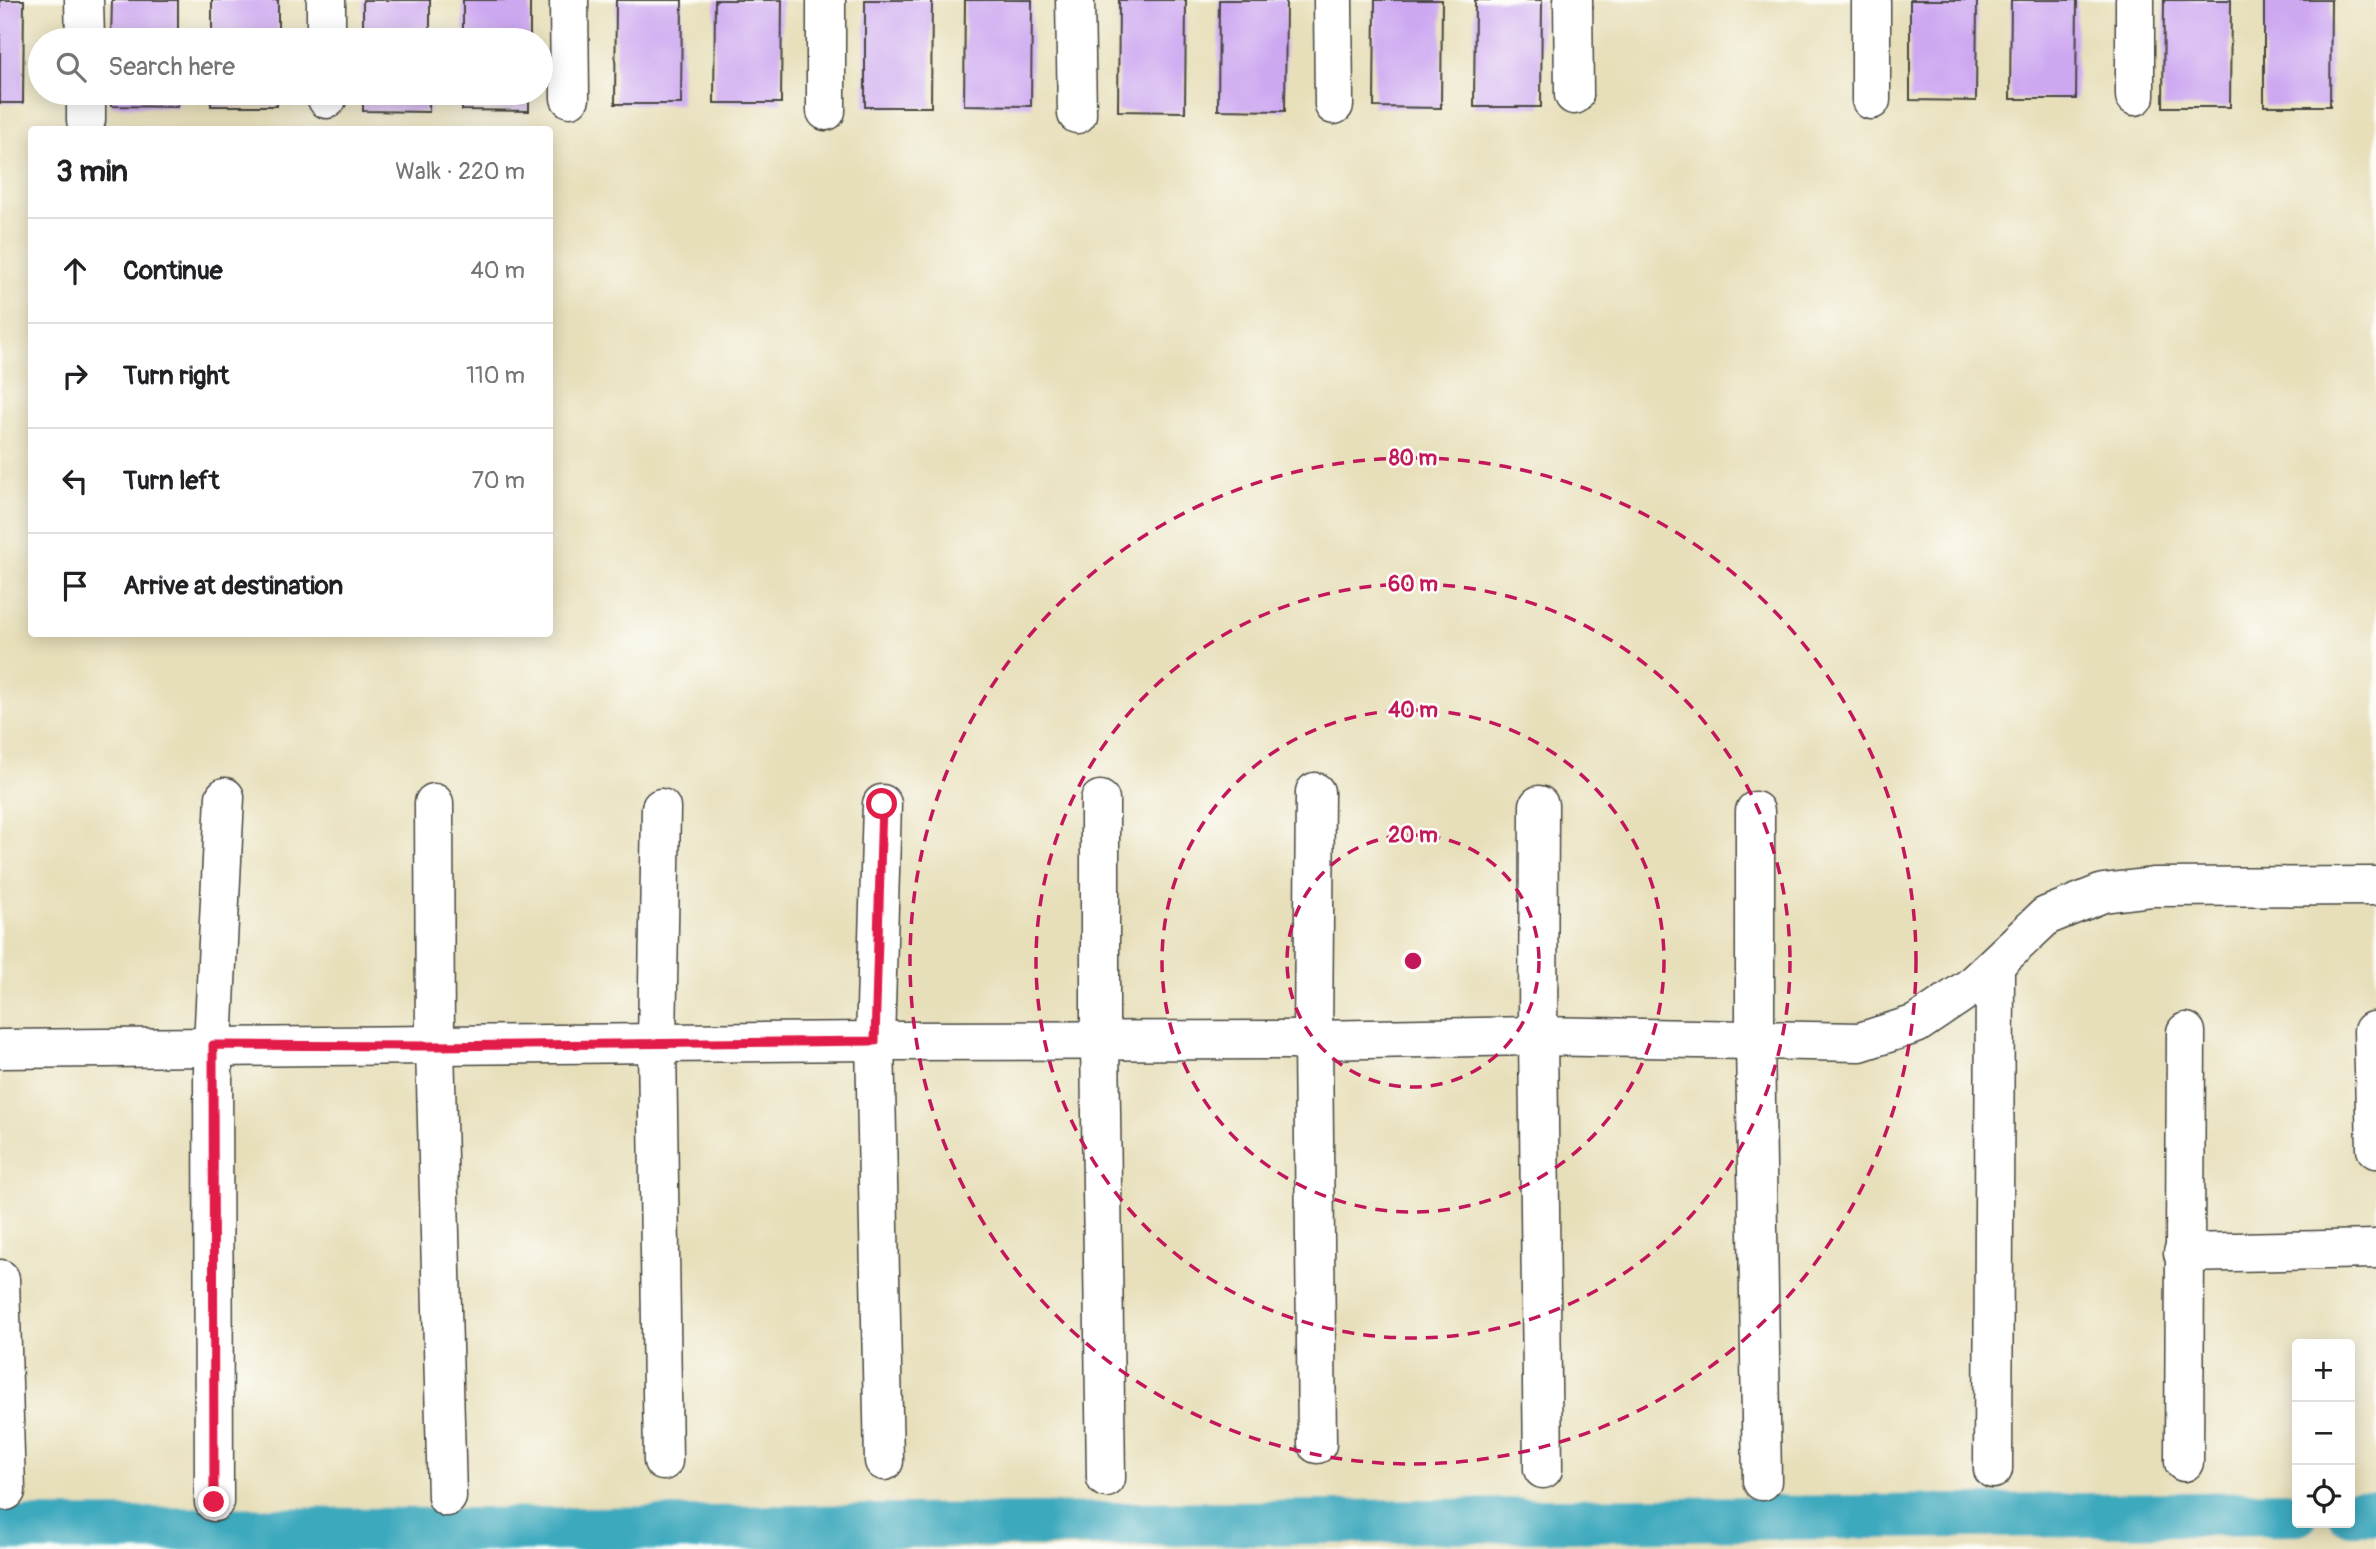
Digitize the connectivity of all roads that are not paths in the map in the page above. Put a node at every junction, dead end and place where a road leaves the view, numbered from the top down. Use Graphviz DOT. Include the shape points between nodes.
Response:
graph roads {
  1 [pos="84,0"];
  2 [pos="326,0"];
  3 [pos="569,0"];
  4 [pos="826,0"];
  5 [pos="1075,0"];
  6 [pos="1334,0"];
  7 [pos="1573,0"];
  8 [pos="1871,0"];
  9 [pos="2134,0"];
  10 [pos="85,28"];
  11 [pos="326,28"];
  12 [pos="1574,95"];
  13 [pos="2135,96"];
  14 [pos="570,98"];
  15 [pos="1871,100"];
  16 [pos="1334,105"];
  17 [pos="826,111"];
  18 [pos="1077,114"];
  19 [pos="1315,792"];
  20 [pos="225,797"];
  21 [pos="1100,800"];
  22 [pos="434,803"];
  23 [pos="882,804"];
  24 [pos="1539,806"];
  25 [pos="661,808"];
  26 [pos="1755,811"];
  27 [pos="2376,886"];
  28 [pos="1994,965"];
  29 [pos="2373,1031"];
  30 [pos="2186,1032"];
  31 [pos="1538,1036"];
  32 [pos="1313,1040"];
  33 [pos="875,1041"];
  34 [pos="1100,1041"];
  35 [pos="1755,1041"];
  36 [pos="657,1044"];
  37 [pos="213,1045"];
  38 [pos="435,1046"];
  39 [pos="0,1049"];
  40 [pos="2376,1149"];
  41 [pos="2376,1249"];
  42 [pos="2183,1253"];
  43 [pos="0,1279"];
  44 [pos="1317,1444"];
  45 [pos="663,1461"];
  46 [pos="884,1461"];
  47 [pos="2183,1462"];
  48 [pos="1544,1469"];
  49 [pos="1993,1469"];
  50 [pos="1106,1478"];
  51 [pos="1762,1481"];
  52 [pos="6,1491"];
  53 [pos="447,1497"];
  54 [pos="214,1502"];
  1 -- 10 [label="street"];
  2 -- 11 [label="street"];
  3 -- 14 [label="street"];
  4 -- 17 [label="street"];
  5 -- 18 [label="street"];
  6 -- 16 [label="street"];
  7 -- 12 [label="street"];
  8 -- 15 [label="street"];
  9 -- 13 [label="street"];
  19 -- 32 [label="street"];
  20 -- 37 [label="street"];
  21 -- 34 [label="street"];
  22 -- 38 [label="street"];
  23 -- 33 [label="street"];
  24 -- 31 [label="street"];
  25 -- 36 [label="street"];
  26 -- 35 [label="street"];
  27 -- 28 [label="street" via="2153,887 2103,894 2046,916"];
  28 -- 35 [label="street" via="1916,1024 1860,1042"];
  28 -- 49 [label="street"];
  29 -- 40 [label="street"];
  30 -- 42 [label="street"];
  31 -- 32 [label="street"];
  31 -- 35 [label="street"];
  31 -- 48 [label="street"];
  32 -- 34 [label="street"];
  32 -- 44 [label="street"];
  33 -- 34 [label="street"];
  33 -- 36 [label="street"];
  33 -- 46 [label="street"];
  34 -- 50 [label="street"];
  35 -- 51 [label="street"];
  36 -- 38 [label="street"];
  36 -- 45 [label="street"];
  37 -- 38 [label="street"];
  37 -- 39 [label="street"];
  37 -- 54 [label="street"];
  38 -- 53 [label="street"];
  41 -- 42 [label="street"];
  42 -- 47 [label="street"];
  43 -- 52 [label="street"];
}
